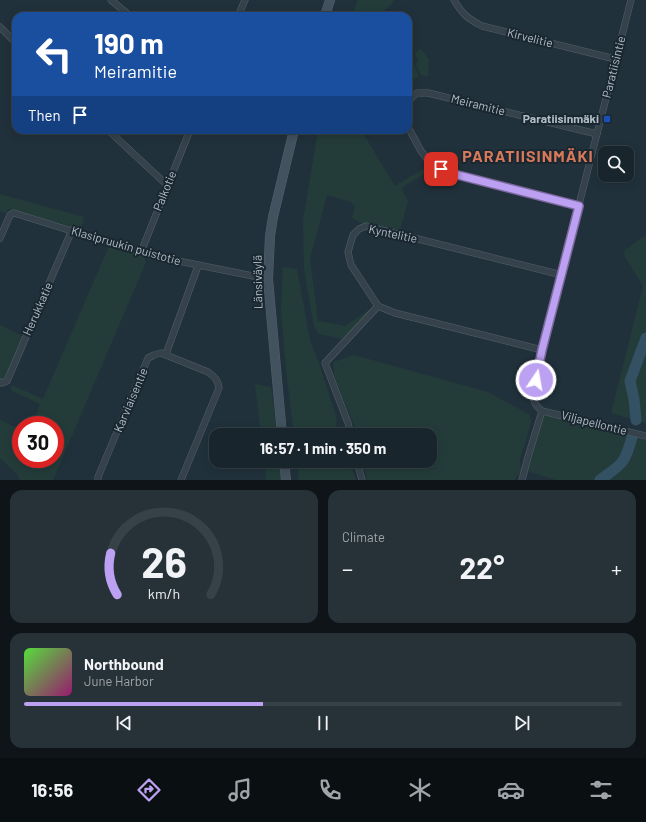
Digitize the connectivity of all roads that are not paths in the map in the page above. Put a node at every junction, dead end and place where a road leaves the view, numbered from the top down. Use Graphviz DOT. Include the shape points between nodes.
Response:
graph roads {
  1 [pos="111,0"];
  2 [pos="245,0"];
  3 [pos="330,0"];
  4 [pos="454,0"];
  5 [pos="631,0"];
  6 [pos="125,12"];
  7 [pos="240,12"];
  8 [pos="326,12"];
  9 [pos="0,27"];
  10 [pos="12,39"];
  11 [pos="615,59"];
  12 [pos="412,97"];
  13 [pos="112,134"];
  14 [pos="188,134"];
  15 [pos="293,134"];
  16 [pos="412,134"];
  17 [pos="597,134"];
  18 [pos="167,185"];
  19 [pos="579,206"];
  20 [pos="72,230"];
  21 [pos="0,238"];
  22 [pos="142,252"];
  23 [pos="198,266"];
  24 [pos="562,274"];
  25 [pos="268,279"];
  26 [pos="378,306"];
  27 [pos="542,350"];
  28 [pos="166,354"];
  29 [pos="0,382"];
  30 [pos="542,411"];
  31 [pos="281,428"];
  32 [pos="349,428"];
  33 [pos="646,436"];
  34 [pos="285,468"];
  35 [pos="359,468"];
  36 [pos="98,480"];
  37 [pos="181,480"];
  38 [pos="286,480"];
  39 [pos="362,480"];
  40 [pos="522,480"];
  1 -- 6 [label="street"];
  2 -- 7 [label="street"];
  3 -- 8 [label="main road"];
  4 -- 11 [label="street, Kirvelitie" via="468,18 482,26"];
  5 -- 11 [label="street, Paratiisintie"];
  9 -- 10 [label="street"];
  11 -- 17 [label="street, Paratiisintie"];
  12 -- 17 [label="street, Meiramitie" via="417,93 428,93"];
  13 -- 18 [label="street"];
  14 -- 18 [label="street, Palkotie"];
  15 -- 25 [label="main road, Länsiväylä" via="270,236"];
  16 -- 19 [label="street" via="431,164 450,173"];
  17 -- 19 [label="street, Paratiisintie"];
  18 -- 22 [label="street, Palkotie"];
  19 -- 24 [label="street, Paratiisintie"];
  20 -- 21 [label="street, Klasipruukin puistotie" via="14,213 10,215"];
  20 -- 22 [label="street, Klasipruukin puistotie"];
  20 -- 29 [label="street, Herukkatie" via="7,381"];
  22 -- 23 [label="street, Klasipruukin puistotie"];
  23 -- 25 [label="street, Klasipruukin puistotie"];
  23 -- 28 [label="street"];
  24 -- 26 [label="street, Kyntelitie" via="366,226 353,235 348,252 351,265"];
  24 -- 27 [label="street, Paratiisintie"];
  25 -- 31 [label="main road, Länsiväylä"];
  26 -- 27 [label="street" via="395,313"];
  26 -- 32 [label="street" via="325,363"];
  27 -- 30 [label="street, Paratiisintie" via="533,394 536,406"];
  28 -- 36 [label="street, Karviaisentie" via="161,353 148,358"];
  28 -- 37 [label="street" via="214,376 219,388"];
  30 -- 33 [label="street, Viljapellontie"];
  30 -- 40 [label="street"];
  34 -- 38 [label="main road"];
  35 -- 39 [label="street"];
}
